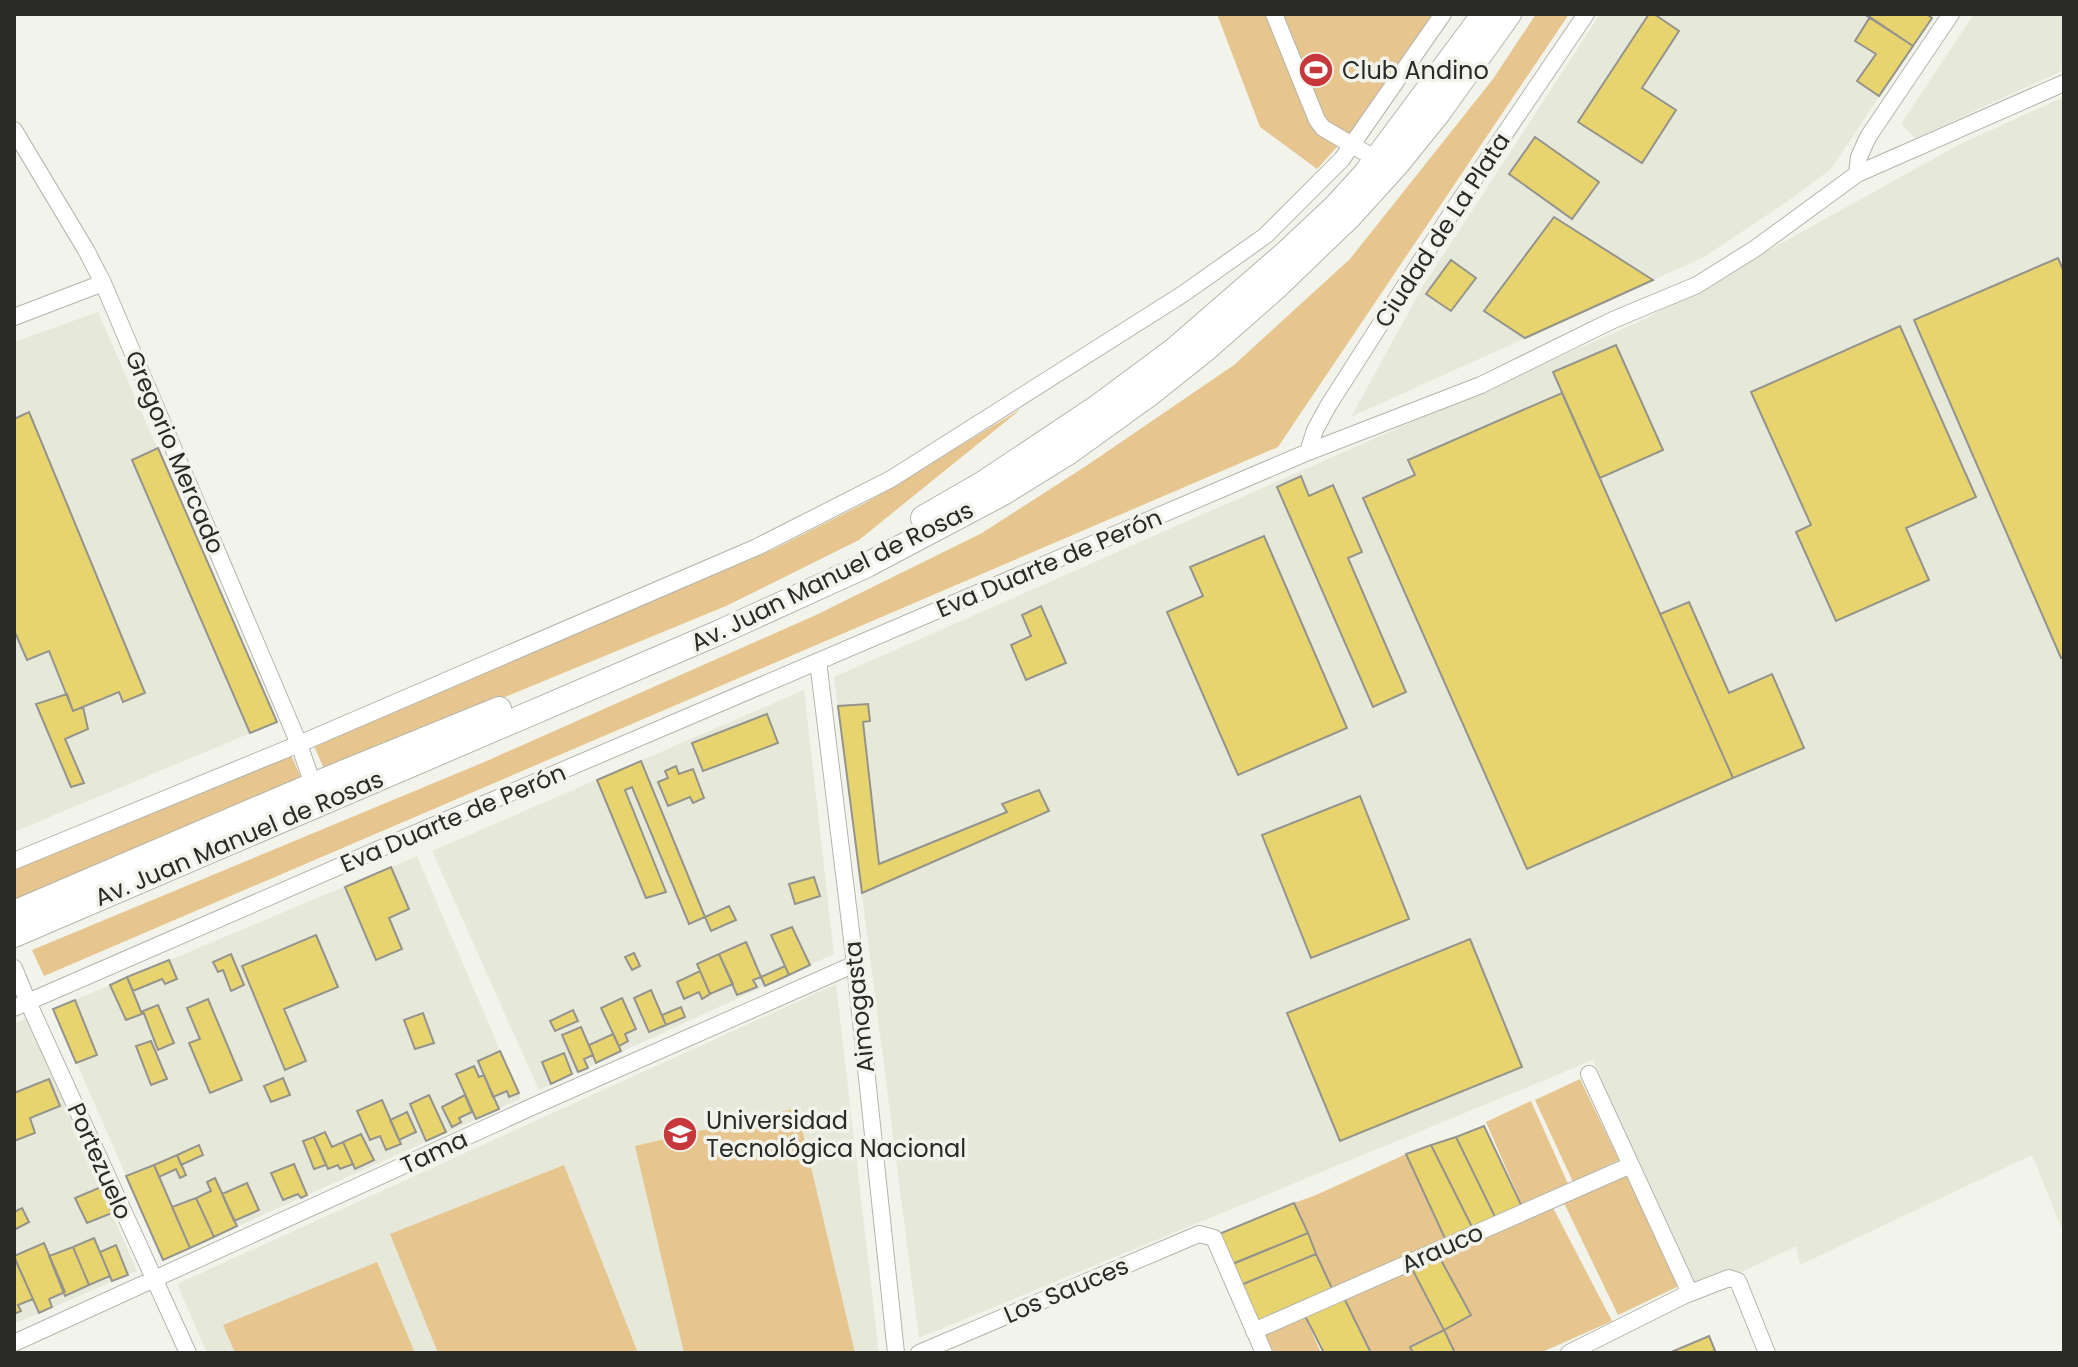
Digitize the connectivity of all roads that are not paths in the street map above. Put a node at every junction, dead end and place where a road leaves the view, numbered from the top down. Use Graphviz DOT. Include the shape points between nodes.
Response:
graph roads {
  1 [pos="1274,14"];
  2 [pos="1443,14"];
  3 [pos="1484,14"];
  4 [pos="1509,14"];
  5 [pos="1586,14"];
  6 [pos="1951,14"];
  7 [pos="2064,83"];
  8 [pos="14,130"];
  9 [pos="1352,145"];
  10 [pos="1376,159"];
  11 [pos="1857,174"];
  12 [pos="103,283"];
  13 [pos="14,317"];
  14 [pos="1308,452"];
  15 [pos="818,661"];
  16 [pos="299,744"];
  17 [pos="313,785"];
  18 [pos="14,861"];
  19 [pos="14,913"];
  20 [pos="14,935"];
  21 [pos="855,964"];
  22 [pos="14,968"];
  23 [pos="21,1005"];
  24 [pos="1589,1074"];
  25 [pos="1631,1165"];
  26 [pos="154,1280"];
  27 [pos="1690,1293"];
  28 [pos="1254,1331"];
  29 [pos="14,1343"];
  30 [pos="188,1353"];
  31 [pos="896,1353"];
  32 [pos="919,1353"];
  33 [pos="1264,1353"];
  34 [pos="1569,1353"];
  35 [pos="1767,1353"];
  1 -- 9 [label="street" via="1317,120"];
  2 -- 9 [label="street"];
  3 -- 10 [label="main road, Av. Juan Manuel de Rosas"];
  4 -- 20 [label="main road, Av. Juan Manuel de Rosas" via="1398,163 1285,278 1148,395 1003,493 867,565 718,633"];
  5 -- 14 [label="street, Ciudad de La Plata" via="1328,406"];
  6 -- 11 [label="street" via="1868,137"];
  7 -- 11 [label="street, Eva Duarte de Perón"];
  8 -- 12 [label="street, Gregorio Mercado"];
  9 -- 10 [label="street"];
  9 -- 16 [label="street" via="1265,236 891,479 757,547"];
  10 -- 17 [label="main road, Av. Juan Manuel de Rosas" via="1335,207 1173,351 982,484 898,532 699,625"];
  11 -- 14 [label="street, Eva Duarte de Perón" via="1697,285 1481,385"];
  12 -- 13 [label="street"];
  12 -- 16 [label="street, Gregorio Mercado"];
  14 -- 15 [label="street, Eva Duarte de Perón"];
  15 -- 21 [label="street, Aimogasta"];
  15 -- 23 [label="street, Eva Duarte de Perón"];
  16 -- 17 [label="street, Gregorio Mercado"];
  16 -- 18 [label="street"];
  17 -- 19 [label="main road, Av. Juan Manuel de Rosas"];
  21 -- 26 [label="street, Tama"];
  21 -- 31 [label="street, Aimogasta"];
  22 -- 23 [label="street, Portezuelo"];
  23 -- 26 [label="street, Portezuelo"];
  24 -- 25 [label="street"];
  25 -- 27 [label="street"];
  25 -- 28 [label="street, Arauco"];
  26 -- 29 [label="street, Tama"];
  26 -- 30 [label="street, Portezuelo"];
  27 -- 34 [label="street"];
  27 -- 35 [label="street" via="1729,1278 1738,1281"];
  28 -- 32 [label="street, Los Sauces" via="1214,1238 1199,1234"];
  28 -- 33 [label="street"];
}
